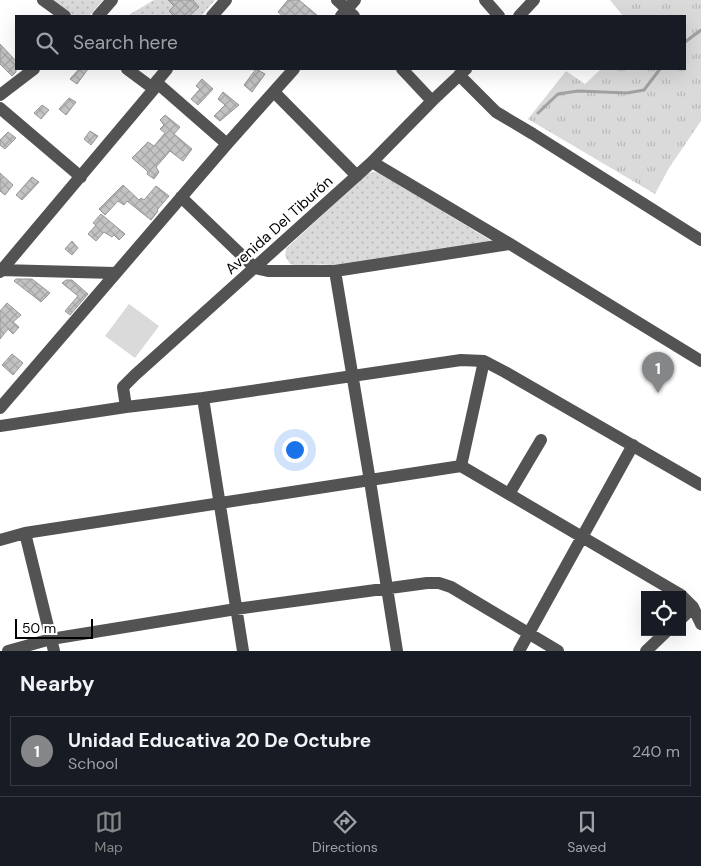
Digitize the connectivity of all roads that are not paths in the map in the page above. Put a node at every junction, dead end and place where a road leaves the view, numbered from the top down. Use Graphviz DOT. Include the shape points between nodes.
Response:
graph roads {
  1 [pos="43,0"];
  2 [pos="112,0"];
  3 [pos="226,0"];
  4 [pos="337,0"];
  5 [pos="485,0"];
  6 [pos="534,0"];
  7 [pos="349,10"];
  8 [pos="64,15"];
  9 [pos="99,15"];
  10 [pos="213,15"];
  11 [pos="498,15"];
  12 [pos="520,15"];
  13 [pos="33,70"];
  14 [pos="128,70"];
  15 [pos="166,70"];
  16 [pos="293,70"];
  17 [pos="403,70"];
  18 [pos="463,72"];
  19 [pos="155,86"];
  20 [pos="274,92"];
  21 [pos="0,95"];
  22 [pos="432,101"];
  23 [pos="0,108"];
  24 [pos="227,144"];
  25 [pos="372,162"];
  26 [pos="357,176"];
  27 [pos="81,177"];
  28 [pos="181,197"];
  29 [pos="701,240"];
  30 [pos="510,244"];
  31 [pos="255,268"];
  32 [pos="0,270"];
  33 [pos="335,271"];
  34 [pos="115,273"];
  35 [pos="701,361"];
  36 [pos="484,362"];
  37 [pos="353,376"];
  38 [pos="203,398"];
  39 [pos="126,407"];
  40 [pos="0,408"];
  41 [pos="0,426"];
  42 [pos="542,440"];
  43 [pos="633,445"];
  44 [pos="461,466"];
  45 [pos="370,481"];
  46 [pos="701,486"];
  47 [pos="509,494"];
  48 [pos="219,503"];
  49 [pos="25,533"];
  50 [pos="582,538"];
  51 [pos="0,540"];
  52 [pos="387,589"];
  53 [pos="675,591"];
  54 [pos="686,600"];
  55 [pos="693,608"];
  56 [pos="236,609"];
  57 [pos="686,614"];
  58 [pos="701,624"];
  59 [pos="529,634"];
  60 [pos="662,636"];
  61 [pos="52,645"];
  62 [pos="8,651"];
  63 [pos="243,651"];
  64 [pos="396,651"];
  65 [pos="519,651"];
  66 [pos="558,651"];
  67 [pos="646,651"];
  1 -- 8 [label="street"];
  2 -- 9 [label="street"];
  3 -- 10 [label="street"];
  4 -- 7 [label="street"];
  5 -- 11 [label="street"];
  6 -- 12 [label="street"];
  13 -- 21 [label="street"];
  14 -- 19 [label="street"];
  15 -- 19 [label="street"];
  16 -- 20 [label="street"];
  17 -- 22 [label="street"];
  18 -- 22 [label="street, Avenida Del Tiburón"];
  18 -- 29 [label="street" via="496,112"];
  19 -- 24 [label="street"];
  19 -- 27 [label="street"];
  20 -- 24 [label="street"];
  20 -- 26 [label="street"];
  22 -- 25 [label="street, Avenida Del Tiburón"];
  23 -- 27 [label="street"];
  24 -- 28 [label="street"];
  25 -- 26 [label="street, Avenida Del Tiburón"];
  25 -- 30 [label="street"];
  26 -- 31 [label="street, Avenida Del Tiburón"];
  27 -- 32 [label="street"];
  28 -- 31 [label="street"];
  28 -- 34 [label="street"];
  30 -- 33 [label="street"];
  30 -- 35 [label="street"];
  31 -- 33 [label="street" via="268,271"];
  31 -- 39 [label="street, Avenida Del Tiburón" via="123,387"];
  32 -- 34 [label="street"];
  33 -- 37 [label="street"];
  34 -- 40 [label="street"];
  36 -- 37 [label="street" via="461,360"];
  36 -- 43 [label="street"];
  36 -- 44 [label="street"];
  37 -- 38 [label="street"];
  37 -- 45 [label="street"];
  38 -- 39 [label="street"];
  38 -- 48 [label="street"];
  39 -- 41 [label="street"];
  42 -- 47 [label="street"];
  43 -- 46 [label="street"];
  43 -- 50 [label="street"];
  44 -- 45 [label="street"];
  44 -- 47 [label="street"];
  45 -- 48 [label="street"];
  45 -- 52 [label="street"];
  47 -- 50 [label="street"];
  48 -- 49 [label="street"];
  48 -- 56 [label="street"];
  49 -- 51 [label="street"];
  49 -- 61 [label="street"];
  50 -- 53 [label="street"];
  50 -- 59 [label="street"];
  52 -- 56 [label="street"];
  52 -- 59 [label="street" via="427,583 452,587"];
  52 -- 64 [label="street"];
  54 -- 55 [label="street"];
  55 -- 57 [label="street"];
  55 -- 58 [label="street"];
  56 -- 61 [label="street"];
  56 -- 63 [label="street"];
  59 -- 65 [label="street"];
  59 -- 66 [label="street"];
  60 -- 67 [label="street"];
  61 -- 62 [label="street"];
}
